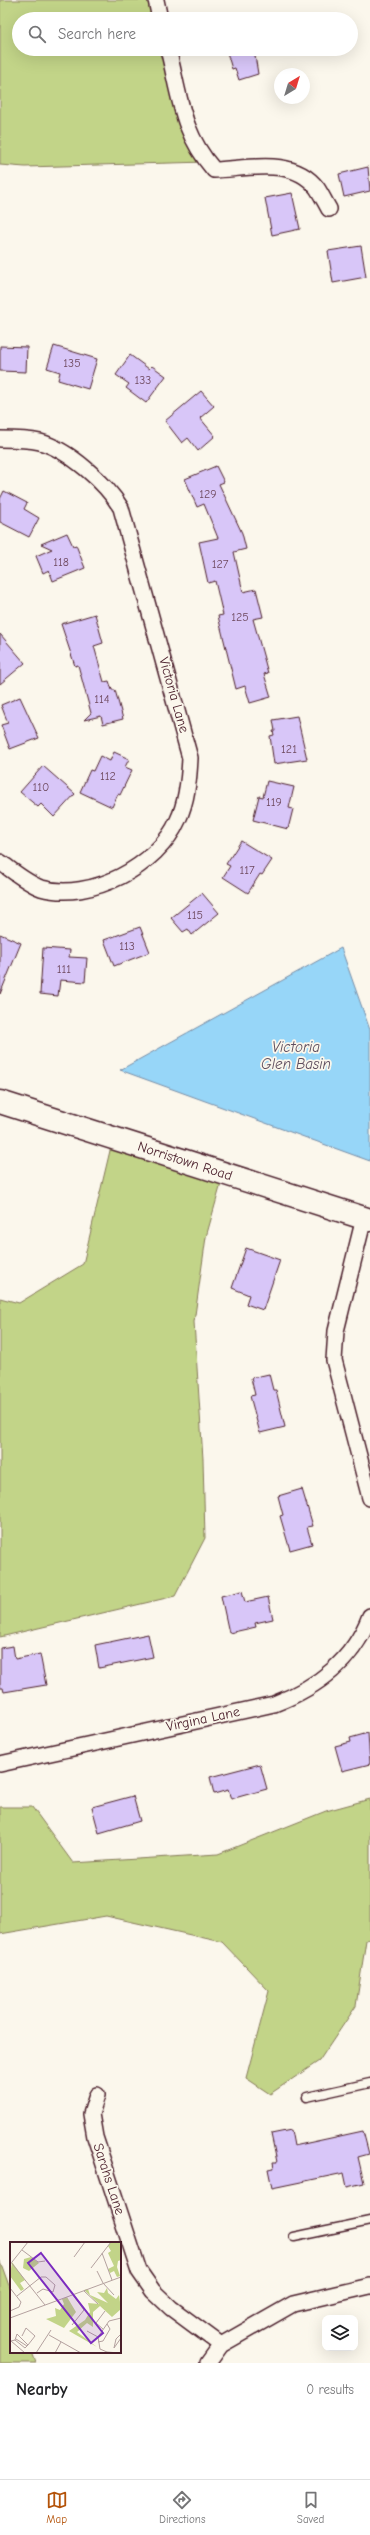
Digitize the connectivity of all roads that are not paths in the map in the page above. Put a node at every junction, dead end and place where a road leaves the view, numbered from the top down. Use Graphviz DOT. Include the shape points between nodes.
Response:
graph roads {
  1 [pos="156,0"];
  2 [pos="159,12"];
  3 [pos="170,56"];
  4 [pos="329,209"];
  5 [pos="0,439"];
  6 [pos="0,862"];
  7 [pos="0,1102"];
  8 [pos="367,1219"];
  9 [pos="370,1498"];
  10 [pos="370,1616"];
  11 [pos="0,1764"];
  12 [pos="370,2084"];
  13 [pos="97,2095"];
  14 [pos="307,2097"];
  15 [pos="370,2221"];
  16 [pos="294,2237"];
  17 [pos="370,2286"];
  18 [pos="221,2344"];
  19 [pos="208,2363"];
  1 -- 2 [label="street"];
  3 -- 4 [label="street" via="187,130 201,155 214,170 271,166 293,169 316,186"];
  5 -- 6 [label="street, Victoria Lane" via="42,443 60,452 92,474 122,508 190,758 186,792 178,820 156,851 132,870 88,890 56,890 41,887"];
  7 -- 8 [label="main road, Norristown Road"];
  8 -- 9 [label="street" via="336,1331 334,1360"];
  10 -- 11 [label="street, Virgina Lane" via="360,1637 343,1662 316,1684 295,1696 274,1704"];
  12 -- 14 [label="lane"];
  13 -- 18 [label="street, Sarahs Lane" via="91,2114 95,2137 139,2271 171,2308"];
  15 -- 16 [label="lane"];
  17 -- 18 [label="street" via="293,2304"];
  18 -- 19 [label="street"];
}
